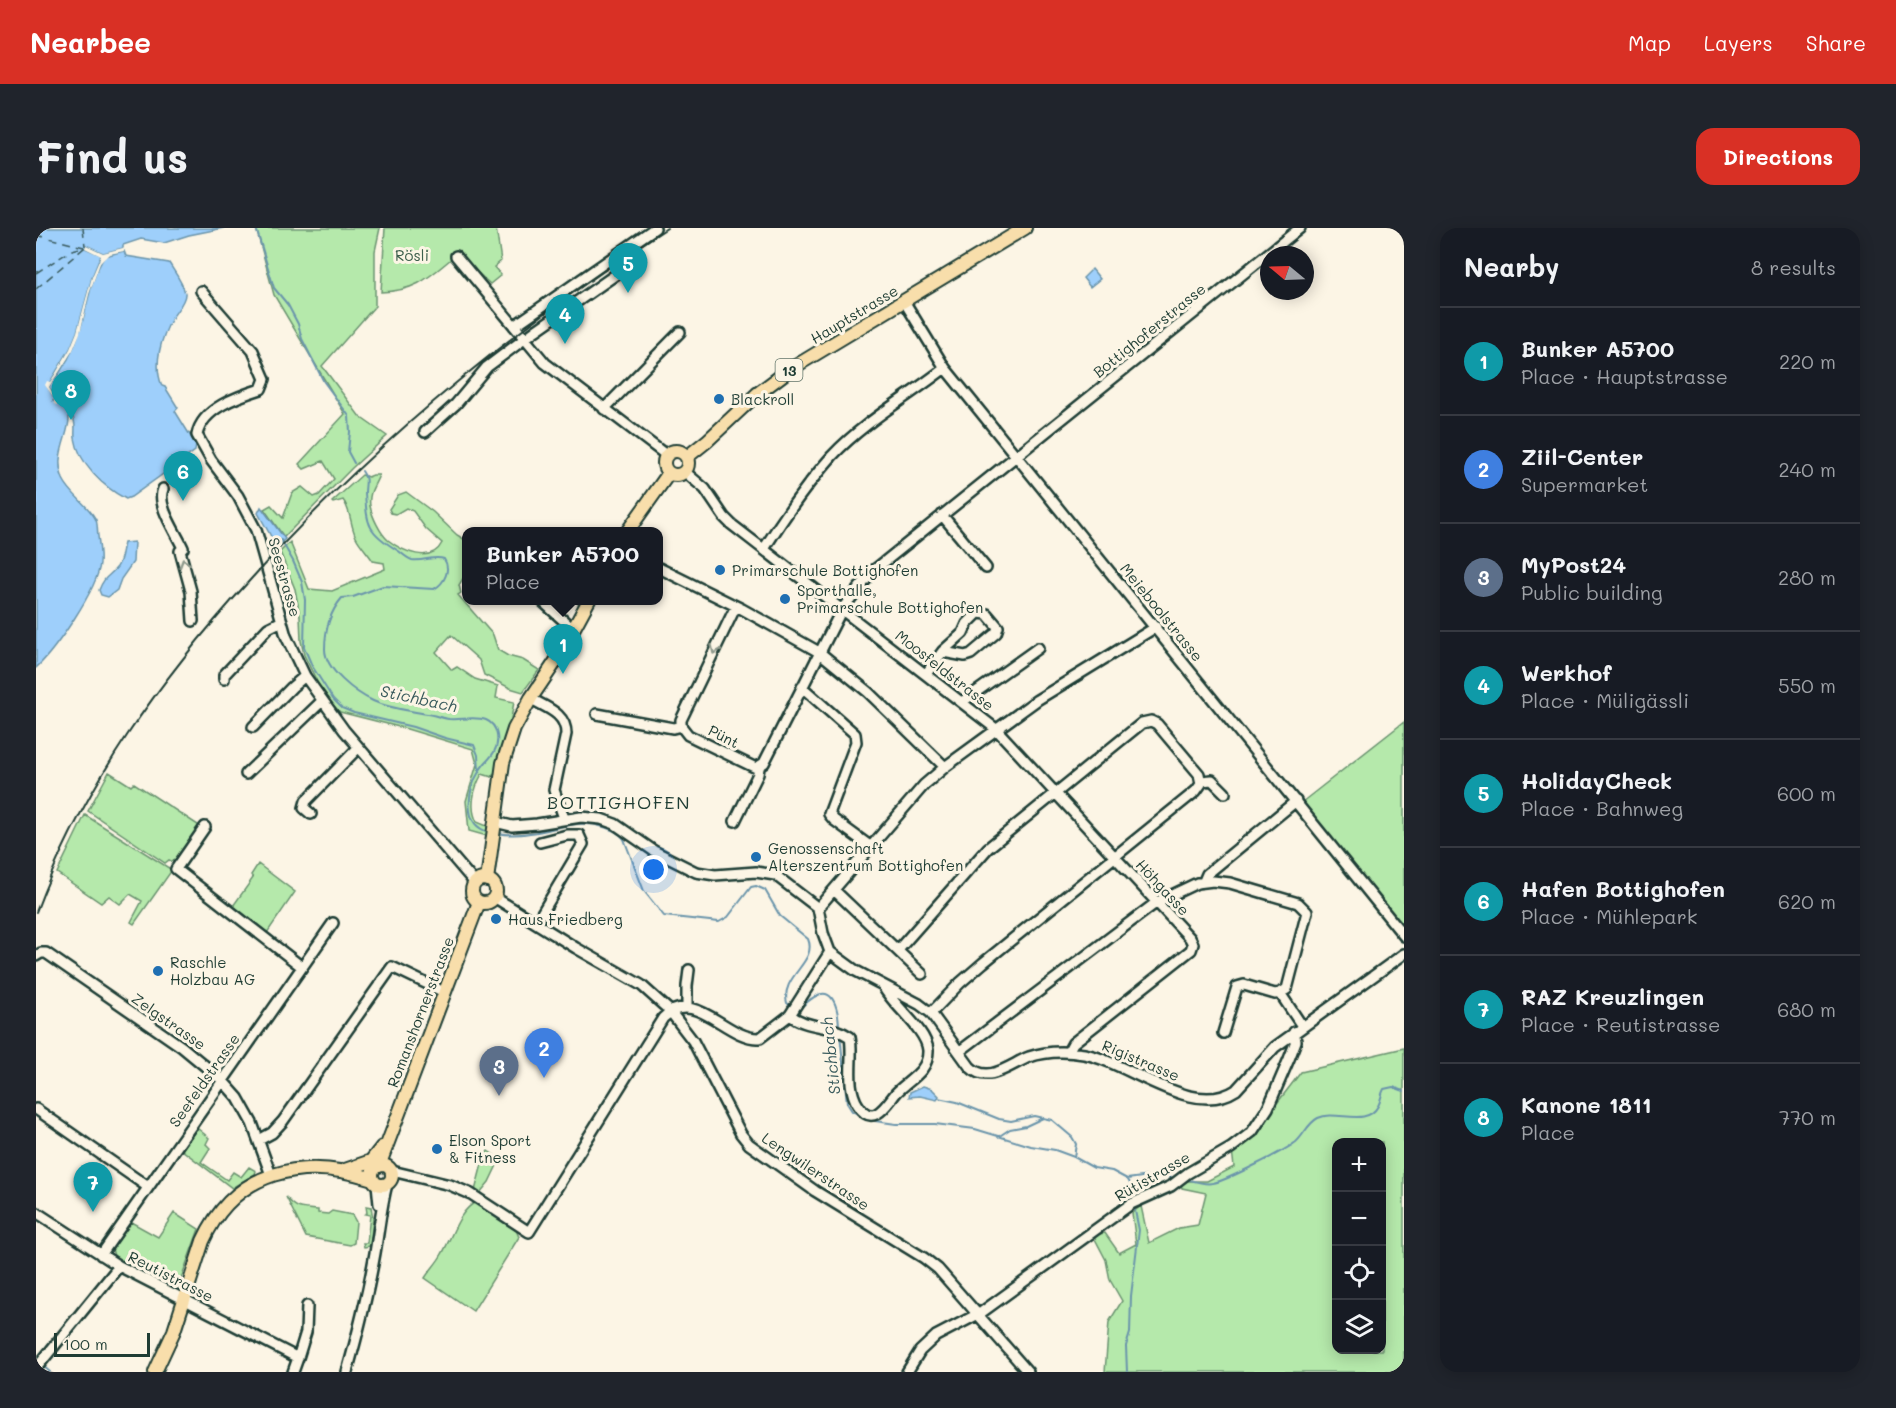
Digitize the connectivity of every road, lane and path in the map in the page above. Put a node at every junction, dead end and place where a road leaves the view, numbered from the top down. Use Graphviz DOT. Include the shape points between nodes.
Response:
graph roads {
  1 [pos="655,228"];
  2 [pos="1025,228"];
  3 [pos="1300,228"];
  4 [pos="456,256"];
  5 [pos="628,266"];
  6 [pos="201,291"];
  7 [pos="904,301"];
  8 [pos="514,326"];
  9 [pos="680,332"];
  10 [pos="524,338"];
  11 [pos="945,368"];
  12 [pos="604,409"];
  13 [pos="425,432"];
  14 [pos="666,455"];
  15 [pos="1016,456"];
  16 [pos="687,457"];
  17 [pos="685,472"];
  18 [pos="669,473"];
  19 [pos="163,489"];
  20 [pos="942,515"];
  21 [pos="630,527"];
  22 [pos="764,549"];
  23 [pos="986,568"];
  24 [pos="663,570"];
  25 [pos="547,605"];
  26 [pos="586,605"];
  27 [pos="736,606"];
  28 [pos="842,609"];
  29 [pos="193,621"];
  30 [pos="282,621"];
  31 [pos="1155,627"];
  32 [pos="573,629"];
  33 [pos="1038,648"];
  34 [pos="819,652"];
  35 [pos="943,652"];
  36 [pos="548,673"];
  37 [pos="926,674"];
  38 [pos="305,676"];
  39 [pos="224,679"];
  40 [pos="802,687"];
  41 [pos="322,701"];
  42 [pos="536,701"];
  43 [pos="962,702"];
  44 [pos="597,714"];
  45 [pos="681,726"];
  46 [pos="253,727"];
  47 [pos="996,729"];
  48 [pos="358,748"];
  49 [pos="945,767"];
  50 [pos="759,768"];
  51 [pos="246,774"];
  52 [pos="501,781"];
  53 [pos="1201,781"];
  54 [pos="1055,793"];
  55 [pos="1225,793"];
  56 [pos="1296,801"];
  57 [pos="311,814"];
  58 [pos="564,818"];
  59 [pos="735,821"];
  60 [pos="205,827"];
  61 [pos="495,829"];
  62 [pos="540,842"];
  63 [pos="871,847"];
  64 [pos="1115,857"];
  65 [pos="487,879"];
  66 [pos="1204,881"];
  67 [pos="475,883"];
  68 [pos="834,890"];
  69 [pos="495,897"];
  70 [pos="479,902"];
  71 [pos="1157,902"];
  72 [pos="818,908"];
  73 [pos="333,923"];
  74 [pos="536,923"];
  75 [pos="1404,936"];
  76 [pos="898,950"];
  77 [pos="830,952"];
  78 [pos="1404,954"];
  79 [pos="36,956"];
  80 [pos="302,967"];
  81 [pos="689,970"];
  82 [pos="922,974"];
  83 [pos="883,986"];
  84 [pos="444,992"];
  85 [pos="1280,993"];
  86 [pos="687,1007"];
  87 [pos="794,1009"];
  88 [pos="670,1011"];
  89 [pos="931,1012"];
  90 [pos="1302,1026"];
  91 [pos="1294,1032"];
  92 [pos="1223,1033"];
  93 [pos="960,1052"];
  94 [pos="1068,1052"];
  95 [pos="222,1080"];
  96 [pos="36,1109"];
  97 [pos="393,1131"];
  98 [pos="259,1140"];
  99 [pos="348,1171"];
  100 [pos="271,1175"];
  101 [pos="383,1175"];
  102 [pos="148,1187"];
  103 [pos="36,1212"];
  104 [pos="101,1255"];
  105 [pos="118,1266"];
  106 [pos="185,1300"];
  107 [pos="307,1306"];
  108 [pos="979,1314"];
  109 [pos="298,1358"];
  110 [pos="40,1363"];
  111 [pos="155,1372"];
  112 [pos="293,1372"];
  113 [pos="347,1372"];
  114 [pos="907,1372"];
  115 [pos="1028,1372"];
  1 -- 8 [label="street"];
  2 -- 7 [label="main road, Hauptstrasse / 13"];
  3 -- 15 [label="street, Bottighoferstrasse"];
  4 -- 8 [label="street"];
  5 -- 10 [label="street"];
  6 -- 30 [label="street, Seestrasse" via="253,351 265,380 261,389 237,397 215,411 197,435 256,530"];
  7 -- 11 [label="street, Meieboolstrasse"];
  7 -- 16 [label="main road, Hauptstrasse / 13" via="789,370"];
  8 -- 10 [label="street"];
  9 -- 12 [label="street"];
  10 -- 12 [label="street" via="545,363"];
  10 -- 13 [label="street" via="487,367 456,404"];
  11 -- 15 [label="street, Meieboolstrasse"];
  11 -- 22 [label="street" via="832,456"];
  12 -- 14 [label="street"];
  14 -- 16 [label="main road" via="677,451"];
  14 -- 18 [label="main road" via="664,467"];
  15 -- 20 [label="street, Bottighoferstrasse"];
  15 -- 31 [label="street, Meieboolstrasse"];
  16 -- 17 [label="main road"];
  17 -- 18 [label="main road" via="675,476"];
  17 -- 22 [label="street, Moosfeldstrasse" via="708,492 728,521"];
  18 -- 21 [label="main road"];
  29 -- 19 [label="street, one-way" via="192,591 180,551 183,548 165,514 160,495"];
  20 -- 23 [label="street"];
  20 -- 28 [label="street, Bottighoferstrasse" via="873,572"];
  22 -- 28 [label="street, Moosfeldstrasse"];
  24 -- 27 [label="street"];
  25 -- 32 [label="street"];
  26 -- 32 [label="main road"];
  27 -- 34 [label="street"];
  27 -- 45 [label="street, one-way"];
  28 -- 34 [label="street, Bottighoferstrasse"];
  28 -- 37 [label="street, Moosfeldstrasse"];
  30 -- 38 [label="street, Seestrasse"];
  30 -- 39 [label="street" via="268,628"];
  31 -- 47 [label="street"];
  31 -- 56 [label="street, Meieboolstrasse"];
  32 -- 36 [label="main road"];
  33 -- 43 [label="street"];
  34 -- 40 [label="street"];
  34 -- 49 [label="street" via="868,692"];
  35 -- 35 [label="street" via="978,613 987,614 996,624 996,633 967,656"];
  35 -- 37 [label="street"];
  36 -- 42 [label="main road"];
  36 -- 52 [label="main road" via="514,729"];
  37 -- 43 [label="street, Moosfeldstrasse"];
  38 -- 41 [label="street, Seestrasse"];
  38 -- 46 [label="street"];
  40 -- 50 [label="street"];
  40 -- 63 [label="street" via="855,734 829,814"];
  41 -- 48 [label="street, Seestrasse"];
  41 -- 51 [label="street"];
  42 -- 52 [label="main road"];
  42 -- 58 [label="street" via="558,714 566,726 554,790"];
  43 -- 47 [label="street, Moosfeldstrasse"];
  44 -- 45 [label="street" via="673,728"];
  45 -- 50 [label="street, Pünt" via="688,735"];
  47 -- 49 [label="street"];
  47 -- 54 [label="street, Höhgasse"];
  48 -- 57 [label="street" via="306,801 304,808"];
  48 -- 67 [label="street, Seestrasse"];
  49 -- 63 [label="street" via="924,785"];
  50 -- 59 [label="street"];
  52 -- 61 [label="main road"];
  53 -- 54 [label="street" via="1157,724 1148,720"];
  53 -- 55 [label="street" via="1212,780"];
  53 -- 64 [label="street" via="1196,791"];
  54 -- 64 [label="street, Höhgasse"];
  54 -- 76 [label="street" via="988,848"];
  56 -- 66 [label="street" via="1207,874"];
  56 -- 75 [label="street, Meieboolstrasse"];
  58 -- 61 [label="street"];
  58 -- 72 [label="street" via="608,821 654,851 701,874 775,875"];
  60 -- 80 [label="street" via="176,869"];
  61 -- 65 [label="main road"];
  62 -- 74 [label="street" via="573,834 579,835 583,844"];
  63 -- 68 [label="street"];
  64 -- 71 [label="street, Höhgasse"];
  64 -- 89 [label="street" via="960,983"];
  65 -- 67 [label="main road"];
  65 -- 69 [label="main road" via="495,888"];
  66 -- 71 [label="street"];
  66 -- 85 [label="street" via="1248,888 1305,908 1306,918 1288,986"];
  67 -- 70 [label="main road" via="472,895"];
  68 -- 72 [label="street"];
  68 -- 76 [label="street"];
  69 -- 70 [label="main road" via="488,903"];
  69 -- 74 [label="street, Lengwilerstrasse"];
  70 -- 84 [label="main road, Romanshornerstrasse"];
  71 -- 93 [label="street"];
  71 -- 94 [label="street, Höhgasse" via="1190,938 1191,950 1072,1043"];
  72 -- 77 [label="street"];
  73 -- 80 [label="street, Seefeldstrasse"];
  74 -- 88 [label="street, Lengwilerstrasse" via="641,985"];
  76 -- 82 [label="street"];
  77 -- 83 [label="street, Rigistrasse"];
  77 -- 87 [label="street"];
  78 -- 90 [label="street, Rigistrasse"];
  79 -- 95 [label="street, Zelgstrasse" via="46,953 182,1047"];
  80 -- 95 [label="street, Seefeldstrasse"];
  81 -- 86 [label="street"];
  83 -- 87 [label="street" via="928,1049 923,1070 877,1114 868,1113 856,1103 848,1035 801,1022"];
  83 -- 89 [label="street, Rigistrasse"];
  84 -- 97 [label="main road, Romanshornerstrasse"];
  84 -- 98 [label="street" via="392,968 283,1121"];
  85 -- 90 [label="street"];
  85 -- 92 [label="street" via="1237,987"];
  86 -- 87 [label="street" via="752,1038 763,1036"];
  86 -- 88 [label="street"];
  88 -- 101 [label="street" via="529,1232 471,1194 444,1183"];
  88 -- 108 [label="street, Lengwilerstrasse" via="693,1041 749,1144 816,1191 924,1257"];
  89 -- 93 [label="street, Rigistrasse"];
  90 -- 91 [label="street, Rigistrasse"];
  91 -- 94 [label="street, Rigistrasse" via="1230,1095 1214,1098 1186,1095 1099,1058"];
  91 -- 108 [label="street, Rütistrasse" via="1296,1041 1261,1121 1242,1140 1177,1182 1133,1203"];
  93 -- 94 [label="street, Rigistrasse" via="973,1071 986,1075 1029,1057"];
  95 -- 98 [label="street, Zelgstrasse" via="244,1107"];
  95 -- 102 [label="street, Seefeldstrasse"];
  96 -- 102 [label="street"];
  97 -- 99 [label="main road" via="371,1161"];
  97 -- 101 [label="main road, Romanshornerstrasse"];
  98 -- 100 [label="street, Zelgstrasse"];
  99 -- 100 [label="main road" via="303,1168"];
  99 -- 101 [label="main road"];
  100 -- 106 [label="main road" via="235,1196 209,1226"];
  101 -- 113 [label="street, Romanshornerstrasse" via="375,1252"];
  102 -- 104 [label="street, Seefeldstrasse"];
  103 -- 104 [label="street, Reutistrasse"];
  104 -- 105 [label="street, Reutistrasse"];
  105 -- 106 [label="street, Reutistrasse"];
  105 -- 110 [label="street"];
  106 -- 109 [label="street, Reutistrasse"];
  106 -- 111 [label="main road"];
  107 -- 109 [label="street" via="306,1332"];
  108 -- 114 [label="street, Rütistrasse" via="936,1336 920,1351"];
  108 -- 115 [label="street, Lengwilerstrasse"];
  109 -- 112 [label="street"];
}
